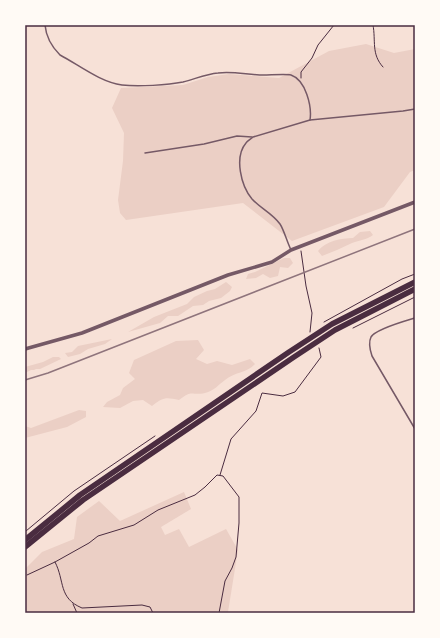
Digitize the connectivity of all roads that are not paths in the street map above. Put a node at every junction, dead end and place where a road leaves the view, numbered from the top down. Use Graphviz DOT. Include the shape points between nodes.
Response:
graph roads {
  1 [pos="45,25"];
  2 [pos="415,109"];
  3 [pos="310,120"];
  4 [pos="253,137"];
  5 [pos="145,153"];
  6 [pos="415,202"];
  7 [pos="291,250"];
  8 [pos="415,282"];
  9 [pos="415,289"];
  10 [pos="415,318"];
  11 [pos="25,349"];
  12 [pos="415,429"];
  13 [pos="25,540"];
  14 [pos="25,547"];
  1 -- 3 [label="lane" via="51,42 60,55 103,80 120,85 181,82 220,72 291,75 301,83 310,105"];
  2 -- 3 [label="lane"];
  3 -- 4 [label="lane"];
  4 -- 5 [label="lane" via="237,136"];
  4 -- 7 [label="lane" via="245,143 241,153 240,166 244,188 252,199 280,224"];
  6 -- 7 [label="street"];
  7 -- 11 [label="street" via="272,262 228,275 82,333"];
  8 -- 13 [label="main road" via="332,324 289,352 80,495"];
  9 -- 14 [label="main road" via="335,330 294,357 83,500"];
  10 -- 12 [label="lane" via="378,332 372,337 369,345 372,356"];
}
